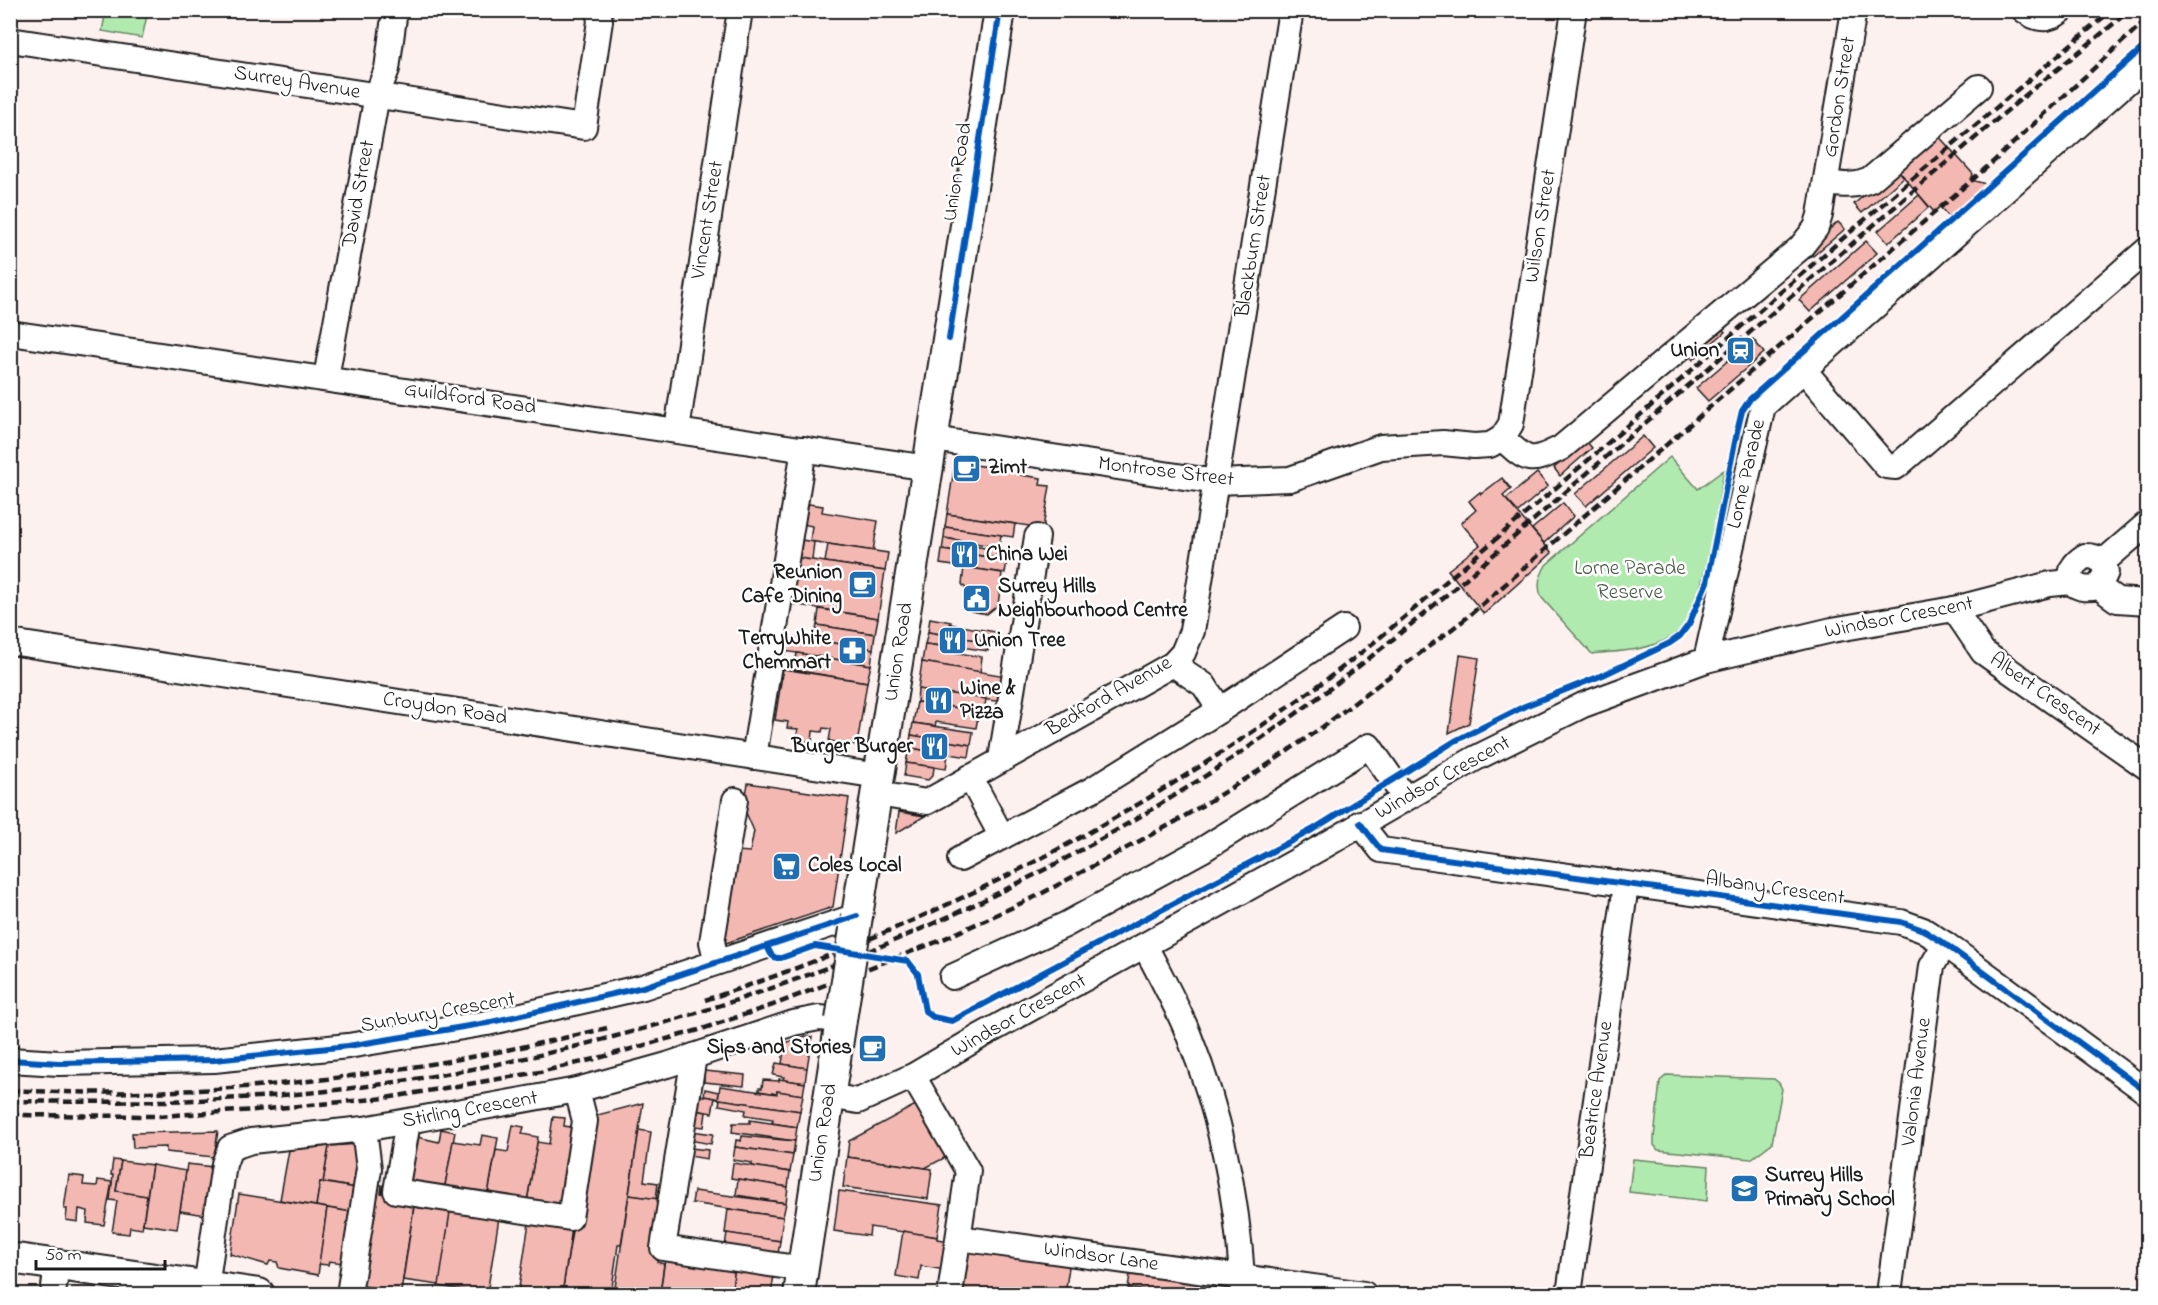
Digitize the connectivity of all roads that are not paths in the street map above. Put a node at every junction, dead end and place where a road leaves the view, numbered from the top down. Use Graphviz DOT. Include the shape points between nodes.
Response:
graph roads {
  1 [pos="395,10"];
  2 [pos="598,10"];
  3 [pos="740,10"];
  4 [pos="1000,10"];
  5 [pos="1291,10"];
  6 [pos="1574,10"];
  7 [pos="1854,10"];
  8 [pos="2024,10"];
  9 [pos="2062,10"];
  10 [pos="10,40"];
  11 [pos="2148,63"];
  12 [pos="1979,87"];
  13 [pos="377,95"];
  14 [pos="1826,183"];
  15 [pos="2148,249"];
  16 [pos="10,333"];
  17 [pos="1803,369"];
  18 [pos="326,378"];
  19 [pos="677,430"];
  20 [pos="1502,438"];
  21 [pos="933,439"];
  22 [pos="804,449"];
  23 [pos="929,468"];
  24 [pos="1217,482"];
  25 [pos="2148,523"];
  26 [pos="1037,537"];
  27 [pos="2103,562"];
  28 [pos="2072,582"];
  29 [pos="2099,587"];
  30 [pos="2148,602"];
  31 [pos="1954,609"];
  32 [pos="1344,628"];
  33 [pos="10,642"];
  34 [pos="1706,660"];
  35 [pos="1173,664"];
  36 [pos="1220,710"];
  37 [pos="754,757"];
  38 [pos="1001,759"];
  39 [pos="2148,768"];
  40 [pos="970,777"];
  41 [pos="878,785"];
  42 [pos="1406,798"];
  43 [pos="735,800"];
  44 [pos="1360,823"];
  45 [pos="1002,837"];
  46 [pos="960,859"];
  47 [pos="1626,885"];
  48 [pos="857,916"];
  49 [pos="1945,944"];
  50 [pos="1145,946"];
  51 [pos="717,962"];
  52 [pos="952,977"];
  53 [pos="841,1020"];
  54 [pos="694,1056"];
  55 [pos="10,1059"];
  56 [pos="913,1076"];
  57 [pos="578,1090"];
  58 [pos="2148,1093"];
  59 [pos="829,1096"];
  60 [pos="408,1122"];
  61 [pos="364,1130"];
  62 [pos="959,1238"];
  63 [pos="10,1258"];
  64 [pos="57,1264"];
  65 [pos="801,1282"];
  66 [pos="1243,1286"];
  67 [pos="206,1287"];
  68 [pos="53,1294"];
  69 [pos="259,1294"];
  70 [pos="349,1294"];
  71 [pos="950,1294"];
  72 [pos="1364,1294"];
  73 [pos="1569,1294"];
  74 [pos="1889,1294"];
  1 -- 13 [label="street, David Street" via="387,69"];
  2 -- 13 [label="street, Surrey Avenue" via="600,21 584,127"];
  3 -- 19 [label="street, Vincent Street"];
  4 -- 21 [label="main road, Union Road"];
  5 -- 24 [label="street, Blackburn Street"];
  6 -- 20 [label="street, Wilson Street" via="1511,424"];
  7 -- 14 [label="street, Gordon Street"];
  8 -- 9 [label="street" via="2045,19"];
  10 -- 13 [label="street, Surrey Avenue"];
  11 -- 17 [label="street, Lorne Parade"];
  12 -- 14 [label="street" via="1870,180 1858,185"];
  13 -- 18 [label="street, David Street"];
  14 -- 20 [label="street, Gordon Street" via="1816,228 1800,248 1561,448 1537,459 1524,458"];
  15 -- 17 [label="street" via="1896,467 1886,466"];
  16 -- 18 [label="street, Guildford Road"];
  17 -- 34 [label="street, Lorne Parade" via="1763,406"];
  18 -- 19 [label="street, Guildford Road"];
  19 -- 22 [label="street, Guildford Road"];
  20 -- 24 [label="street, Montrose Street" via="1490,445 1381,447 1290,479"];
  21 -- 23 [label="main road, Union Road"];
  21 -- 24 [label="street, Montrose Street"];
  22 -- 23 [label="street, Guildford Road"];
  22 -- 37 [label="street"];
  23 -- 41 [label="main road, Union Road"];
  24 -- 35 [label="street, Bedford Avenue" via="1192,631 1184,653"];
  25 -- 27 [label="street"];
  26 -- 38 [label="street"];
  27 -- 28 [label="street" via="2095,556 2085,556 2075,563"];
  27 -- 29 [label="street" via="2106,572"];
  28 -- 29 [label="street" via="2087,590"];
  28 -- 31 [label="street, Windsor Crescent"];
  29 -- 30 [label="street" via="2117,600"];
  31 -- 34 [label="street, Windsor Crescent" via="1832,630"];
  31 -- 39 [label="street, Albert Crescent" via="1983,652"];
  32 -- 36 [label="street"];
  33 -- 37 [label="street, Croydon Road"];
  34 -- 42 [label="street, Windsor Crescent" via="1583,705"];
  35 -- 36 [label="street" via="1204,685"];
  35 -- 38 [label="street, Bedford Avenue"];
  36 -- 45 [label="street" via="1093,789"];
  37 -- 41 [label="street, Croydon Road"];
  38 -- 40 [label="street, Bedford Avenue"];
  40 -- 41 [label="street, Bedford Avenue" via="927,802"];
  40 -- 45 [label="street"];
  41 -- 48 [label="main road, Union Road"];
  42 -- 44 [label="street, Windsor Crescent"];
  42 -- 52 [label="street" via="1369,746 1202,850 1065,925"];
  43 -- 51 [label="street" via="712,942"];
  44 -- 47 [label="street, Albany Crescent" via="1381,850"];
  44 -- 50 [label="street, Windsor Crescent"];
  45 -- 46 [label="street"];
  47 -- 49 [label="street, Albany Crescent" via="1901,922"];
  47 -- 73 [label="street, Beatrice Avenue"];
  48 -- 51 [label="street, Sunbury Crescent"];
  48 -- 53 [label="main road, Union Road, bridge"];
  49 -- 58 [label="street, Albany Crescent"];
  49 -- 74 [label="street, Valonia Avenue" via="1932,966"];
  50 -- 56 [label="street, Windsor Crescent"];
  50 -- 66 [label="street" via="1189,1036 1216,1116 1235,1204"];
  51 -- 55 [label="street, Sunbury Crescent" via="643,987 487,1023 348,1046 214,1060 60,1063"];
  53 -- 54 [label="street, Stirling Crescent" via="819,1018 793,1023"];
  53 -- 59 [label="main road, Union Road"];
  54 -- 57 [label="street, Stirling Crescent"];
  54 -- 65 [label="street" via="663,1248"];
  56 -- 59 [label="street, Windsor Crescent" via="858,1101"];
  56 -- 62 [label="street" via="968,1171"];
  57 -- 60 [label="street, Stirling Crescent"];
  57 -- 60 [label="street" via="585,1121 570,1218 396,1191"];
  59 -- 65 [label="main road, Union Road"];
  60 -- 61 [label="street, Stirling Crescent"];
  61 -- 67 [label="street, Stirling Crescent" via="251,1141 230,1148 224,1164"];
  61 -- 70 [label="street" via="369,1169"];
  62 -- 66 [label="street, Windsor Lane"];
  62 -- 71 [label="street"];
  63 -- 64 [label="main road"];
  64 -- 67 [label="main road"];
  64 -- 68 [label="street"];
  66 -- 72 [label="street, Windsor Lane"];
  67 -- 69 [label="main road"];
}
